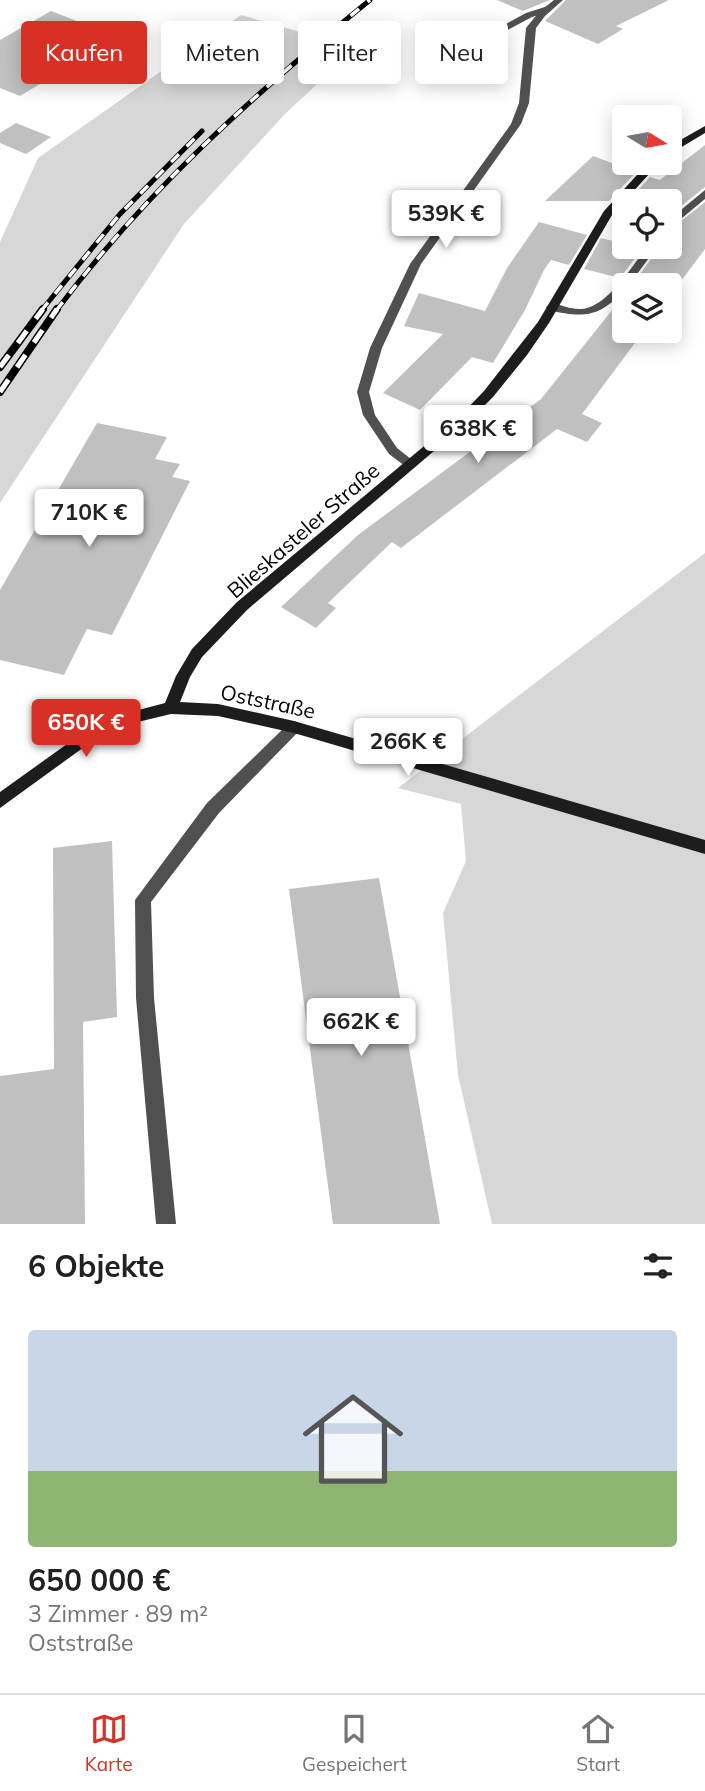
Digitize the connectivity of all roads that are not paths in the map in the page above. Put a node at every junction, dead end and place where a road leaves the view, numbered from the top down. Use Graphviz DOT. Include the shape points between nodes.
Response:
graph roads {
  1 [pos="559,0"];
  2 [pos="548,9"];
  3 [pos="508,26"];
  4 [pos="705,129"];
  5 [pos="682,143"];
  6 [pos="641,175"];
  7 [pos="705,193"];
  8 [pos="682,214"];
  9 [pos="643,259"];
  10 [pos="552,307"];
  11 [pos="410,464"];
  12 [pos="171,708"];
  13 [pos="294,727"];
  14 [pos="0,801"];
  15 [pos="705,848"];
  16 [pos="166,1224"];
  1 -- 2 [label="street"];
  2 -- 3 [label="street"];
  2 -- 11 [label="street" via="531,28 524,103 516,124 416,264 376,348 363,392 369,415 393,451"];
  4 -- 5 [label="main road"];
  6 -- 10 [label="main road, Blieskasteler Straße" via="613,202"];
  7 -- 8 [label="street"];
  9 -- 10 [label="street" via="616,294 596,308 579,313"];
  10 -- 11 [label="main road, Blieskasteler Straße" via="492,392"];
  11 -- 12 [label="main road, Blieskasteler Straße" via="242,606 197,653"];
  12 -- 13 [label="main road, Oststraße" via="218,710"];
  12 -- 14 [label="main road, Oststraße" via="130,717 96,732"];
  13 -- 15 [label="main road, Oststraße"];
  13 -- 16 [label="street" via="213,808 143,900 145,998"];
}
